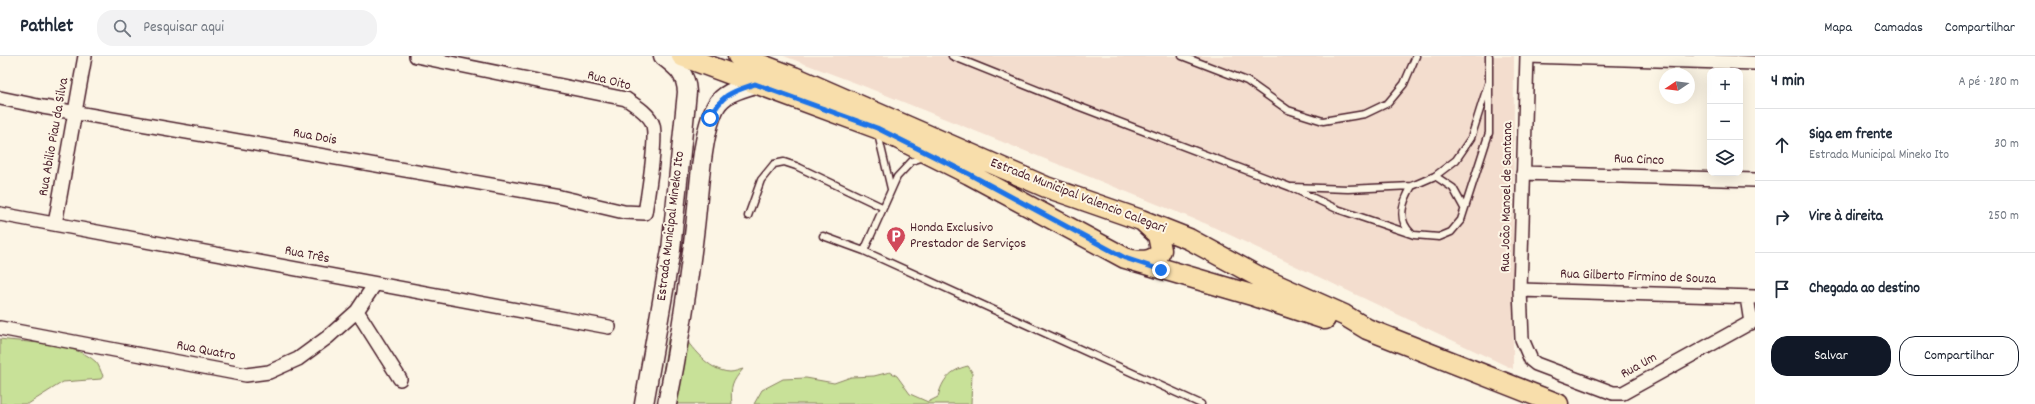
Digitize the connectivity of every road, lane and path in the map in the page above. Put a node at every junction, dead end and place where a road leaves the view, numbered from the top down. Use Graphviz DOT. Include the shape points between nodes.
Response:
graph roads {
  1 [pos="85,56"];
  2 [pos="416,56"];
  3 [pos="663,56"];
  4 [pos="682,56"];
  5 [pos="738,56"];
  6 [pos="952,56"];
  7 [pos="1182,56"];
  8 [pos="1416,56"];
  9 [pos="1489,56"];
  10 [pos="1527,56"];
  11 [pos="1755,63"];
  12 [pos="1490,76"];
  13 [pos="755,84"];
  14 [pos="0,98"];
  15 [pos="75,112"];
  16 [pos="877,128"];
  17 [pos="931,154"];
  18 [pos="1522,172"];
  19 [pos="1435,176"];
  20 [pos="1755,180"];
  21 [pos="1412,186"];
  22 [pos="1290,187"];
  23 [pos="891,189"];
  24 [pos="882,207"];
  25 [pos="1464,208"];
  26 [pos="624,212"];
  27 [pos="0,214"];
  28 [pos="748,216"];
  29 [pos="1141,220"];
  30 [pos="55,224"];
  31 [pos="1414,235"];
  32 [pos="823,236"];
  33 [pos="864,251"];
  34 [pos="1125,258"];
  35 [pos="375,284"];
  36 [pos="1520,290"];
  37 [pos="1751,297"];
  38 [pos="357,311"];
  39 [pos="1753,321"];
  40 [pos="609,327"];
  41 [pos="0,328"];
  42 [pos="1367,329"];
  43 [pos="1522,340"];
  44 [pos="400,379"];
  45 [pos="644,401"];
  46 [pos="667,402"];
  47 [pos="1201,404"];
  48 [pos="1558,404"];
  1 -- 15 [label="street, Rua Abilio Piau da Silva"];
  2 -- 26 [label="street, Rua Oito" via="626,99 642,110 653,124 645,213"];
  3 -- 45 [label="street, Estrada Municipal Mineko Ito" via="680,69 686,82 686,92 671,250"];
  4 -- 13 [label="main road, Estrada Municipal Valencio Calegari"];
  5 -- 29 [label="main road, Estrada Municipal Valencio Calegari" via="794,77 1046,188"];
  6 -- 22 [label="lane"];
  7 -- 8 [label="lane" via="1247,81 1288,110 1323,121 1365,114 1388,103 1404,84"];
  9 -- 12 [label="lane"];
  10 -- 11 [label="street"];
  10 -- 18 [label="street, Rua João Manoel de Santana"];
  12 -- 19 [label="lane" via="1471,138 1456,160"];
  12 -- 25 [label="lane" via="1489,133"];
  13 -- 16 [label="main road, Estrada Municipal Valencio Calegari"];
  13 -- 46 [label="street, Estrada Municipal Mineko Ito" via="725,95 710,118 688,289"];
  14 -- 15 [label="street, Rua Dois"];
  15 -- 26 [label="street, Rua Dois" via="560,197"];
  15 -- 30 [label="street, Rua Abilio Piau da Silva"];
  16 -- 17 [label="main road, Estrada Municipal Valencio Calegari"];
  16 -- 23 [label="lane"];
  17 -- 23 [label="lane" via="912,161 897,177"];
  17 -- 34 [label="main road, Estrada Municipal Valencio Calegari"];
  18 -- 20 [label="street, Rua Cinco"];
  18 -- 36 [label="street, Rua João Manoel de Santana"];
  19 -- 21 [label="lane"];
  19 -- 25 [label="lane" via="1453,188"];
  21 -- 22 [label="lane" via="1348,189"];
  21 -- 31 [label="lane" via="1403,201 1402,217 1404,227"];
  22 -- 31 [label="lane" via="1337,209"];
  23 -- 24 [label="lane"];
  24 -- 28 [label="lane" via="784,162 774,164 761,180"];
  24 -- 33 [label="lane"];
  25 -- 31 [label="lane" via="1461,220 1451,232 1439,238"];
  27 -- 30 [label="street, Rua Três"];
  29 -- 34 [label="main road" via="1158,235 1160,253 1153,259 1144,261"];
  29 -- 42 [label="main road, Estrada Municipal Valencio Calegari" via="1189,239 1261,278 1344,315"];
  30 -- 35 [label="street, Rua Três"];
  32 -- 33 [label="lane"];
  33 -- 47 [label="lane"];
  34 -- 42 [label="main road, Estrada Municipal Valencio Calegari" via="1255,296 1339,324"];
  35 -- 38 [label="street, Rua Quatro"];
  35 -- 40 [label="street, Rua Três"];
  36 -- 37 [label="street, Rua Gilberto Firmino de Souza"];
  36 -- 43 [label="street, Rua João Manoel de Santana"];
  37 -- 39 [label="street"];
  38 -- 41 [label="street, Rua Quatro" via="298,359 269,372 246,375"];
  38 -- 44 [label="street"];
  39 -- 43 [label="street, Rua Um" via="1623,393 1613,393 1536,364 1531,360"];
  42 -- 48 [label="main road, Estrada Municipal Valencio Calegari"];
}
